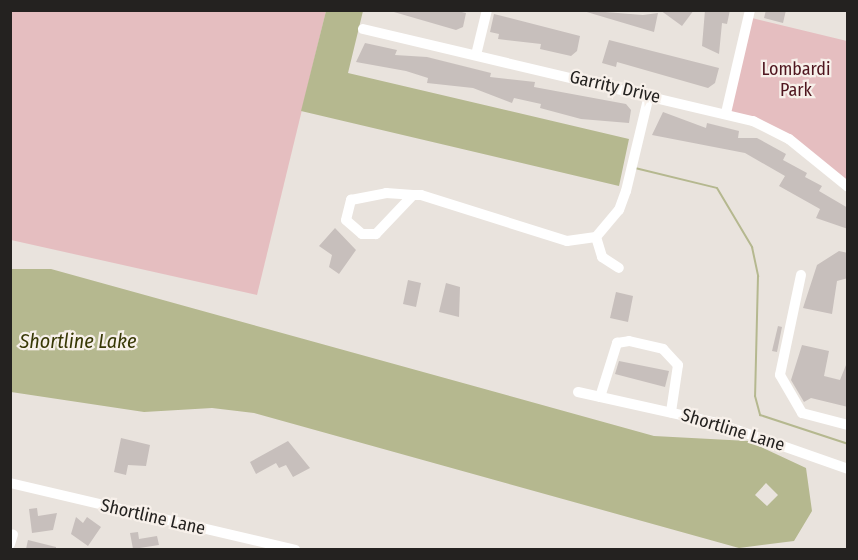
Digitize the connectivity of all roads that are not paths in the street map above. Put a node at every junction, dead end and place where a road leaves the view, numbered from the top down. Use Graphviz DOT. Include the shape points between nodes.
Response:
graph roads {
  1 [pos="487,10"];
  2 [pos="750,10"];
  3 [pos="363,29"];
  4 [pos="476,55"];
  5 [pos="649,95"];
  6 [pos="726,113"];
  7 [pos="848,187"];
  8 [pos="413,195"];
  9 [pos="596,237"];
  10 [pos="619,268"];
  11 [pos="801,275"];
  12 [pos="578,392"];
  13 [pos="600,397"];
  14 [pos="671,412"];
  15 [pos="848,425"];
  16 [pos="848,469"];
  17 [pos="10,483"];
  18 [pos="295,549"];
  1 -- 4 [label="street"];
  2 -- 6 [label="street"];
  3 -- 4 [label="street, Garrity Drive"];
  4 -- 5 [label="street, Garrity Drive"];
  5 -- 6 [label="street, Garrity Drive"];
  5 -- 9 [label="street" via="619,210"];
  6 -- 7 [label="street, Garrity Drive" via="789,139"];
  8 -- 8 [label="street" via="376,234 362,234 346,220 351,200 363,194"];
  8 -- 9 [label="street" via="558,239"];
  9 -- 10 [label="street" via="602,257"];
  11 -- 15 [label="street" via="780,375 801,413"];
  12 -- 13 [label="street, Shortline Lane"];
  13 -- 14 [label="street, Shortline Lane"];
  13 -- 14 [label="street" via="617,343 663,349 674,360"];
  14 -- 16 [label="street, Shortline Lane" via="833,459"];
  17 -- 18 [label="street, Shortline Lane"];
}
